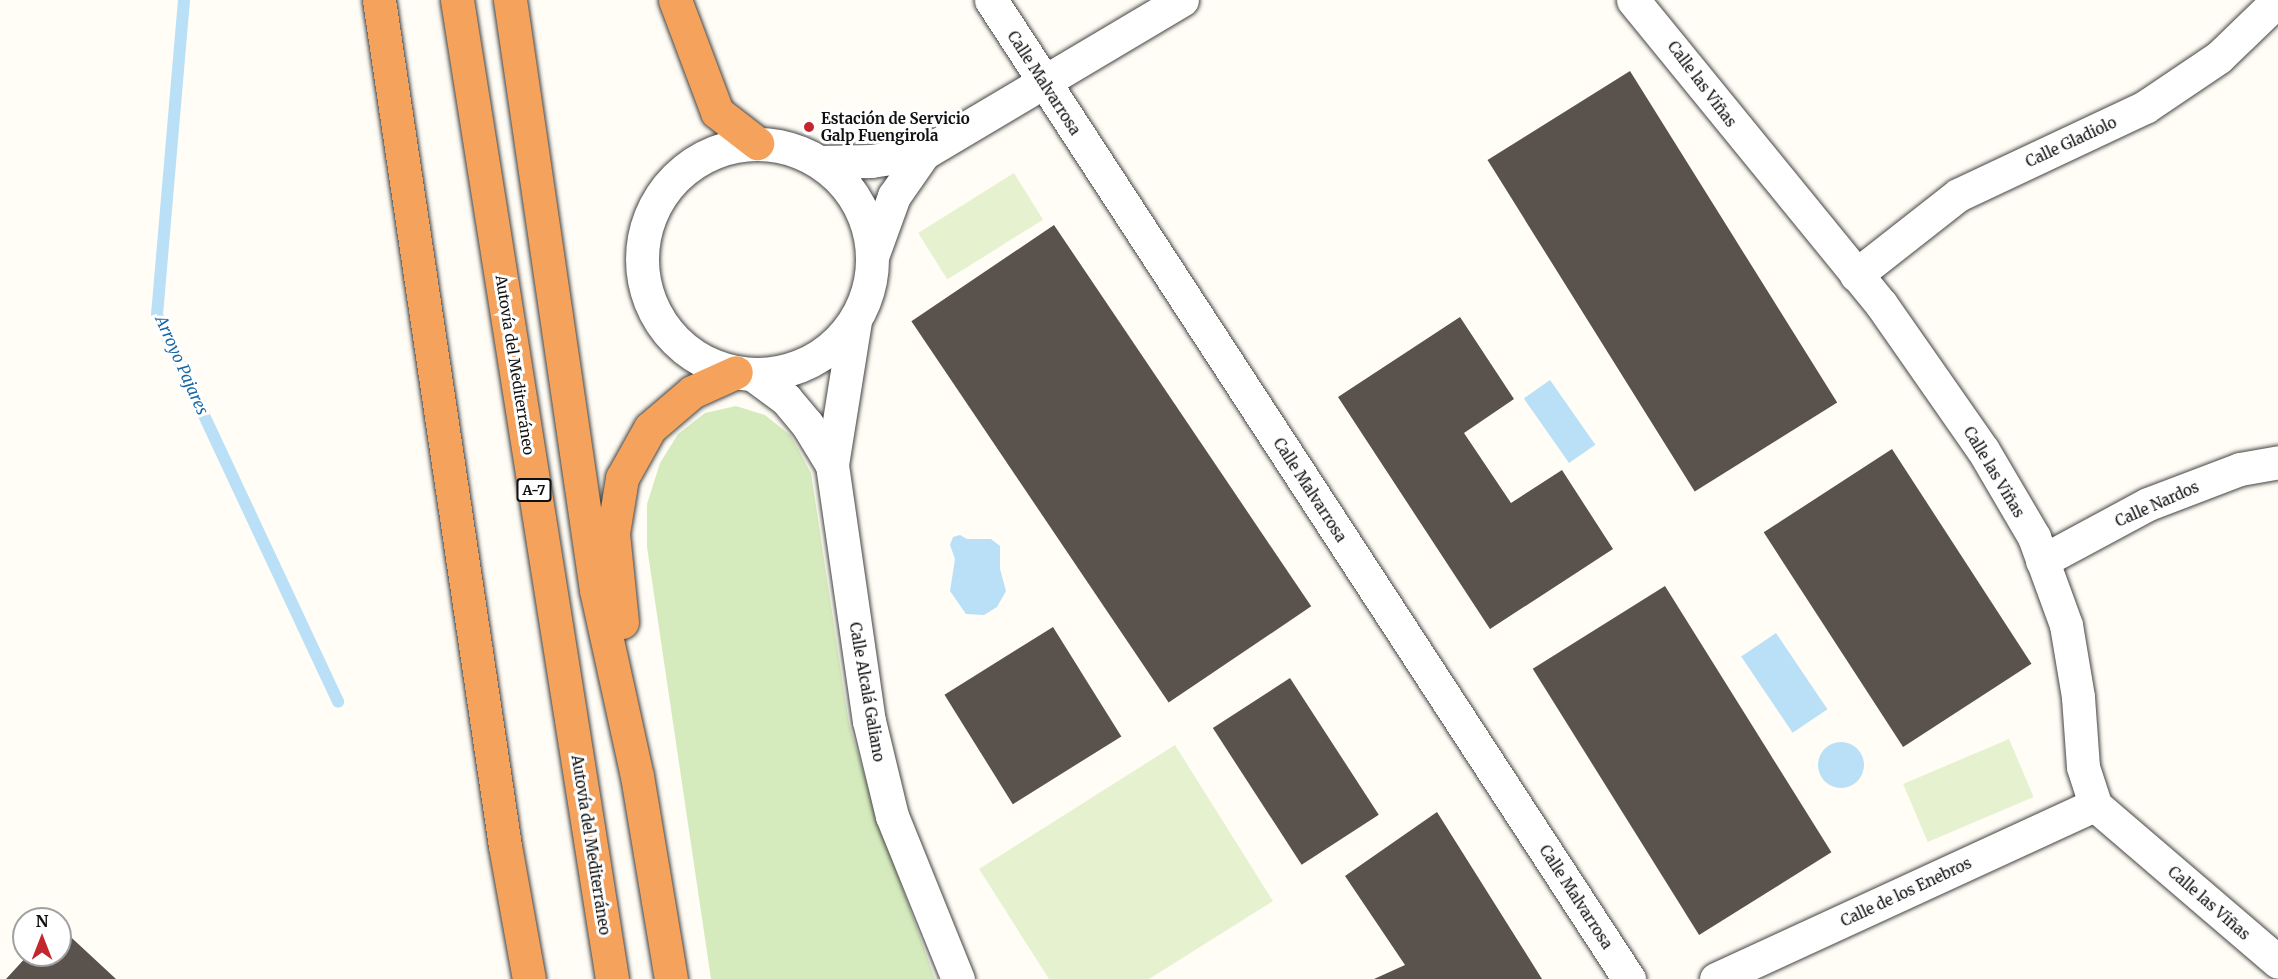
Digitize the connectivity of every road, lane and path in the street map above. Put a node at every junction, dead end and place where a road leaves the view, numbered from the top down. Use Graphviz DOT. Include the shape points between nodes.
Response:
graph roads {
  1 [pos="378,0"];
  2 [pos="457,0"];
  3 [pos="510,0"];
  4 [pos="675,0"];
  5 [pos="991,0"];
  6 [pos="1182,0"];
  7 [pos="1633,0"];
  8 [pos="2278,0"];
  9 [pos="1044,83"];
  10 [pos="757,143"];
  11 [pos="924,153"];
  12 [pos="820,162"];
  13 [pos="873,254"];
  14 [pos="1856,275"];
  15 [pos="855,321"];
  16 [pos="744,373"];
  17 [pos="2278,462"];
  18 [pos="832,465"];
  19 [pos="2042,561"];
  20 [pos="637,776"];
  21 [pos="2095,806"];
  22 [pos="2278,962"];
  23 [pos="530,979"];
  24 [pos="612,979"];
  25 [pos="671,979"];
  26 [pos="958,979"];
  27 [pos="1629,979"];
  28 [pos="1716,979"];
  1 -- 23 [label="highway" via="505,846"];
  2 -- 24 [label="highway, Autovía del Mediterráneo / A-7"];
  3 -- 20 [label="highway" via="596,590"];
  4 -- 10 [label="highway" via="717,111"];
  5 -- 9 [label="street, Calle Malvarrosa"];
  6 -- 9 [label="street"];
  7 -- 14 [label="street, Calle las Viñas"];
  8 -- 14 [label="street, Calle Gladiolo" via="2219,57 2145,107 1958,195"];
  9 -- 11 [label="street"];
  9 -- 27 [label="street, Calle Malvarrosa"];
  10 -- 12 [label="street" via="798,150"];
  10 -- 16 [label="street" via="714,152 681,172 658,200 643,240 643,278 658,317 690,352 712,365"];
  11 -- 12 [label="street" via="871,161"];
  11 -- 13 [label="street" via="894,196"];
  12 -- 13 [label="street" via="841,179 858,201 869,226"];
  13 -- 15 [label="street" via="870,288"];
  14 -- 19 [label="street, Calle las Viñas" via="1983,450 2034,537"];
  15 -- 16 [label="street" via="836,344 811,361 782,371"];
  15 -- 18 [label="street, Calle Alcalá Galiano"];
  16 -- 18 [label="street, Calle Alcalá Galiano" via="786,399"];
  16 -- 20 [label="highway" via="692,392 650,428 621,478 613,533"];
  17 -- 19 [label="street, Calle Nardos" via="2240,469 2148,504"];
  18 -- 26 [label="street, Calle Alcalá Galiano" via="869,721 892,816"];
  19 -- 21 [label="street, Calle las Viñas" via="2066,625 2078,697 2083,767"];
  20 -- 25 [label="highway"];
  21 -- 22 [label="street, Calle las Viñas"];
  21 -- 28 [label="street, Calle de los Enebros"];
}
